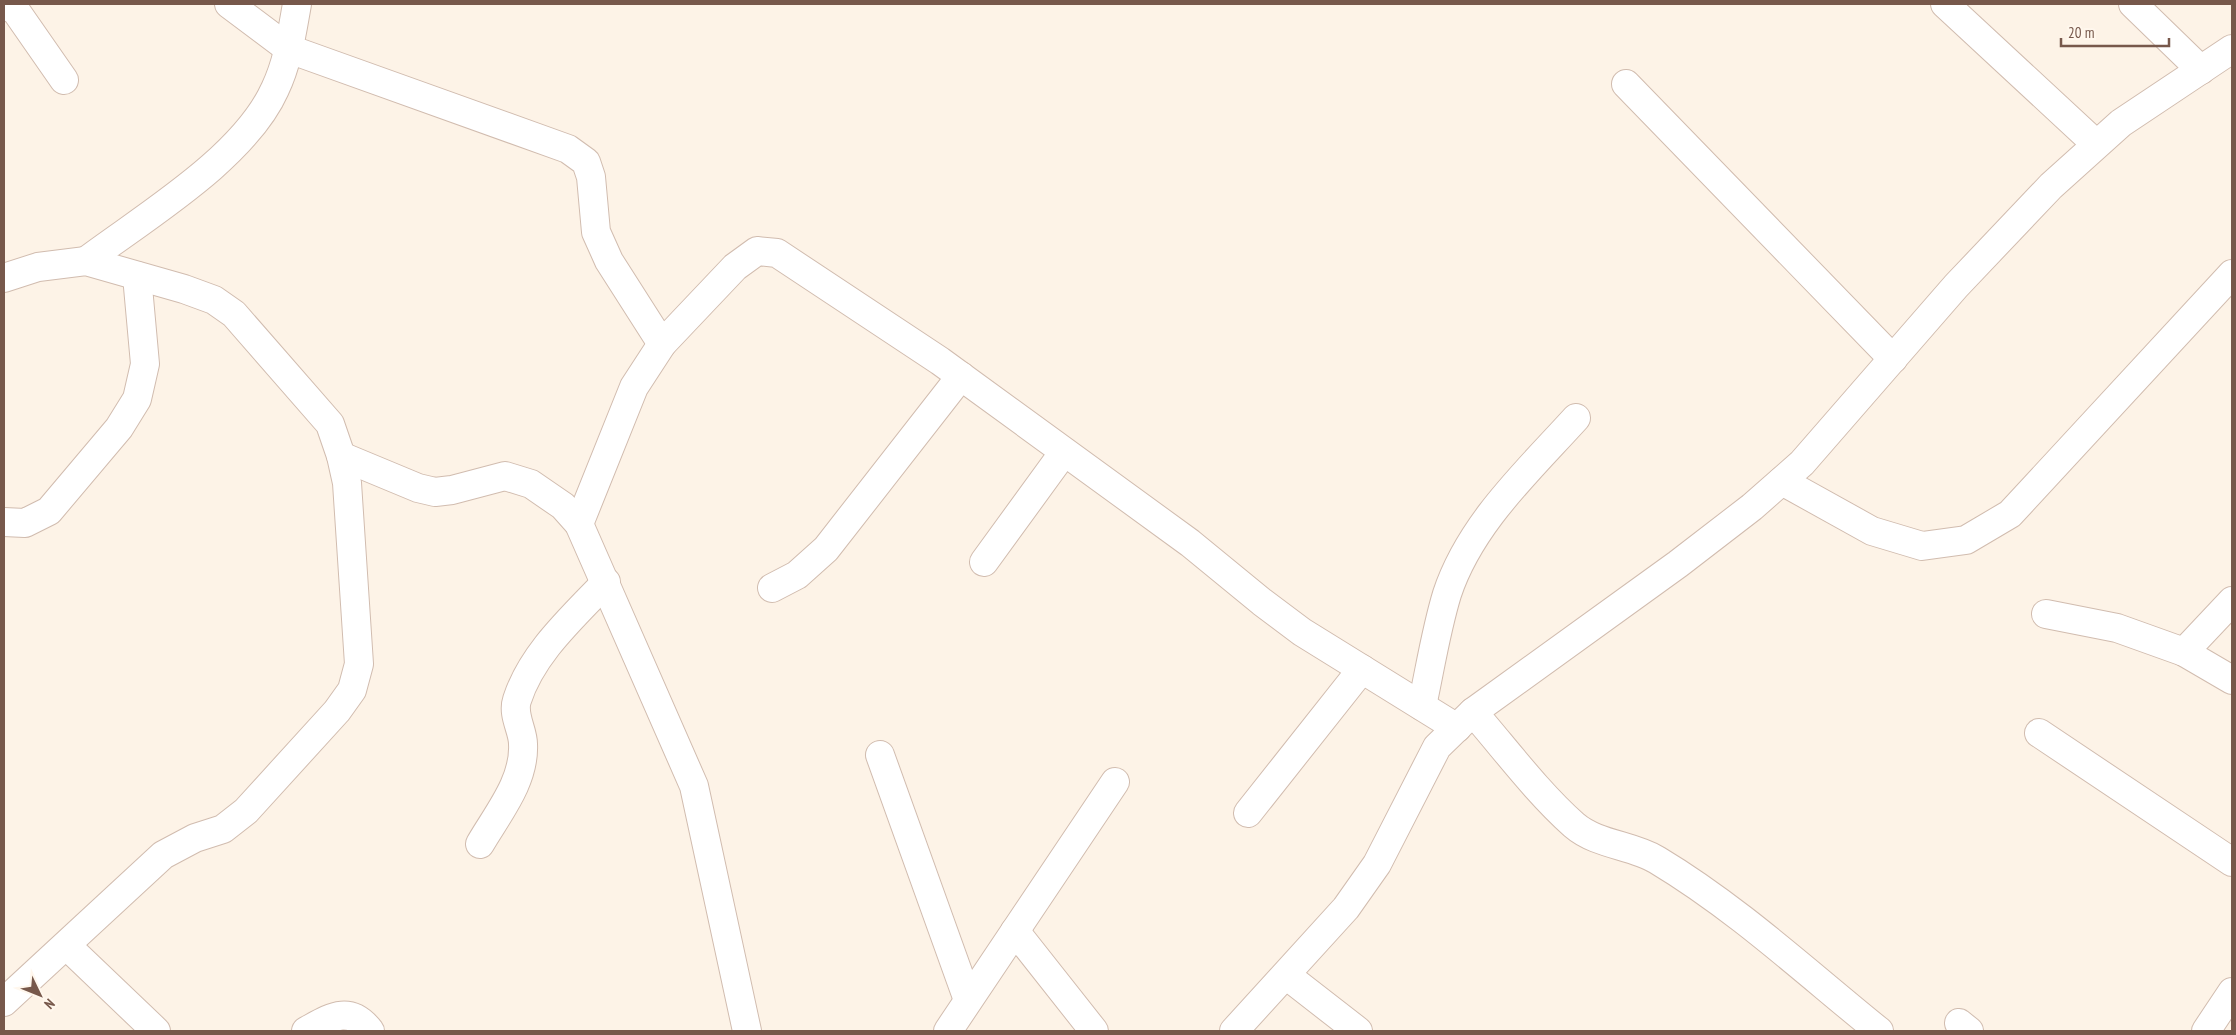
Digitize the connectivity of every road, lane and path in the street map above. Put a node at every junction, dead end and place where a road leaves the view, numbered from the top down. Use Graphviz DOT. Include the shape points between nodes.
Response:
graph roads {
  1 [pos="4,4"];
  2 [pos="229,4"];
  3 [pos="297,4"];
  4 [pos="1945,4"];
  5 [pos="2133,4"];
  6 [pos="289,49"];
  7 [pos="2232,49"];
  8 [pos="2201,70"];
  9 [pos="64,80"];
  10 [pos="1626,84"];
  11 [pos="2096,144"];
  12 [pos="86,261"];
  13 [pos="2232,274"];
  14 [pos="137,276"];
  15 [pos="4,278"];
  16 [pos="662,344"];
  17 [pos="1893,359"];
  18 [pos="961,376"];
  19 [pos="1576,418"];
  20 [pos="1064,452"];
  21 [pos="341,456"];
  22 [pos="1782,481"];
  23 [pos="4,522"];
  24 [pos="579,524"];
  25 [pos="984,562"];
  26 [pos="606,582"];
  27 [pos="772,588"];
  28 [pos="2232,601"];
  29 [pos="2046,614"];
  30 [pos="2184,652"];
  31 [pos="1362,669"];
  32 [pos="2232,680"];
  33 [pos="1422,706"];
  34 [pos="1465,720"];
  35 [pos="2039,733"];
  36 [pos="880,754"];
  37 [pos="1115,782"];
  38 [pos="1248,813"];
  39 [pos="480,844"];
  40 [pos="2232,862"];
  41 [pos="1015,931"];
  42 [pos="67,946"];
  43 [pos="1286,975"];
  44 [pos="2232,992"];
  45 [pos="968,1000"];
  46 [pos="4,1002"];
  47 [pos="156,1031"];
  48 [pos="306,1031"];
  49 [pos="370,1031"];
  50 [pos="747,1031"];
  51 [pos="948,1031"];
  52 [pos="1094,1031"];
  53 [pos="1234,1031"];
  54 [pos="1358,1031"];
  55 [pos="1879,1031"];
  56 [pos="2206,1031"];
  1 -- 9 [label="street" via="16,11"];
  2 -- 6 [label="street"];
  3 -- 6 [label="street"];
  4 -- 11 [label="street"];
  5 -- 8 [label="street"];
  6 -- 12 [label="street" via="276,88 257,121 217,164"];
  6 -- 16 [label="street" via="568,149 586,162 591,177 596,232 609,261"];
  7 -- 8 [label="street"];
  8 -- 11 [label="street" via="2121,123"];
  10 -- 17 [label="street"];
  11 -- 17 [label="street" via="2016,221"];
  12 -- 14 [label="street"];
  12 -- 15 [label="street" via="38,267"];
  13 -- 22 [label="street" via="2010,514 1966,540 1922,546 1872,531"];
  14 -- 21 [label="street" via="214,300 234,314 330,424"];
  14 -- 23 [label="street" via="145,364 137,399 119,428 49,511 25,523"];
  16 -- 18 [label="street" via="735,268 757,250 777,254"];
  16 -- 24 [label="street" via="634,387"];
  17 -- 22 [label="street" via="1802,463"];
  18 -- 20 [label="street"];
  18 -- 27 [label="street" via="826,549 797,575"];
  19 -- 33 [label="street" via="1491,513 1466,552 1447,594"];
  20 -- 25 [label="street"];
  20 -- 31 [label="street" via="1190,544 1302,632"];
  21 -- 24 [label="street" via="435,492 505,476 531,484 564,506"];
  21 -- 42 [label="street" via="347,483 359,664 352,690 246,812 223,829 195,838 164,855"];
  22 -- 34 [label="street" via="1678,564"];
  24 -- 26 [label="street"];
  26 -- 39 [label="street" via="554,639 526,676 516,702 523,764 513,789"];
  26 -- 50 [label="street" via="694,786"];
  28 -- 30 [label="street"];
  29 -- 30 [label="street" via="2117,628"];
  30 -- 32 [label="street"];
  31 -- 33 [label="street"];
  31 -- 38 [label="street"];
  33 -- 34 [label="street"];
  34 -- 43 [label="street" via="1437,748 1377,864 1346,908"];
  34 -- 55 [label="street" via="1576,826 1612,845 1655,858 1712,896"];
  35 -- 40 [label="street"];
  36 -- 45 [label="street"];
  37 -- 41 [label="street"];
  41 -- 45 [label="street"];
  41 -- 52 [label="street"];
  42 -- 46 [label="street"];
  42 -- 47 [label="street"];
  43 -- 53 [label="street"];
  43 -- 54 [label="street"];
  44 -- 56 [label="street"];
  45 -- 51 [label="street"];
  48 -- 49 [label="street" via="333,1016 351,1016 364,1023"];
}
